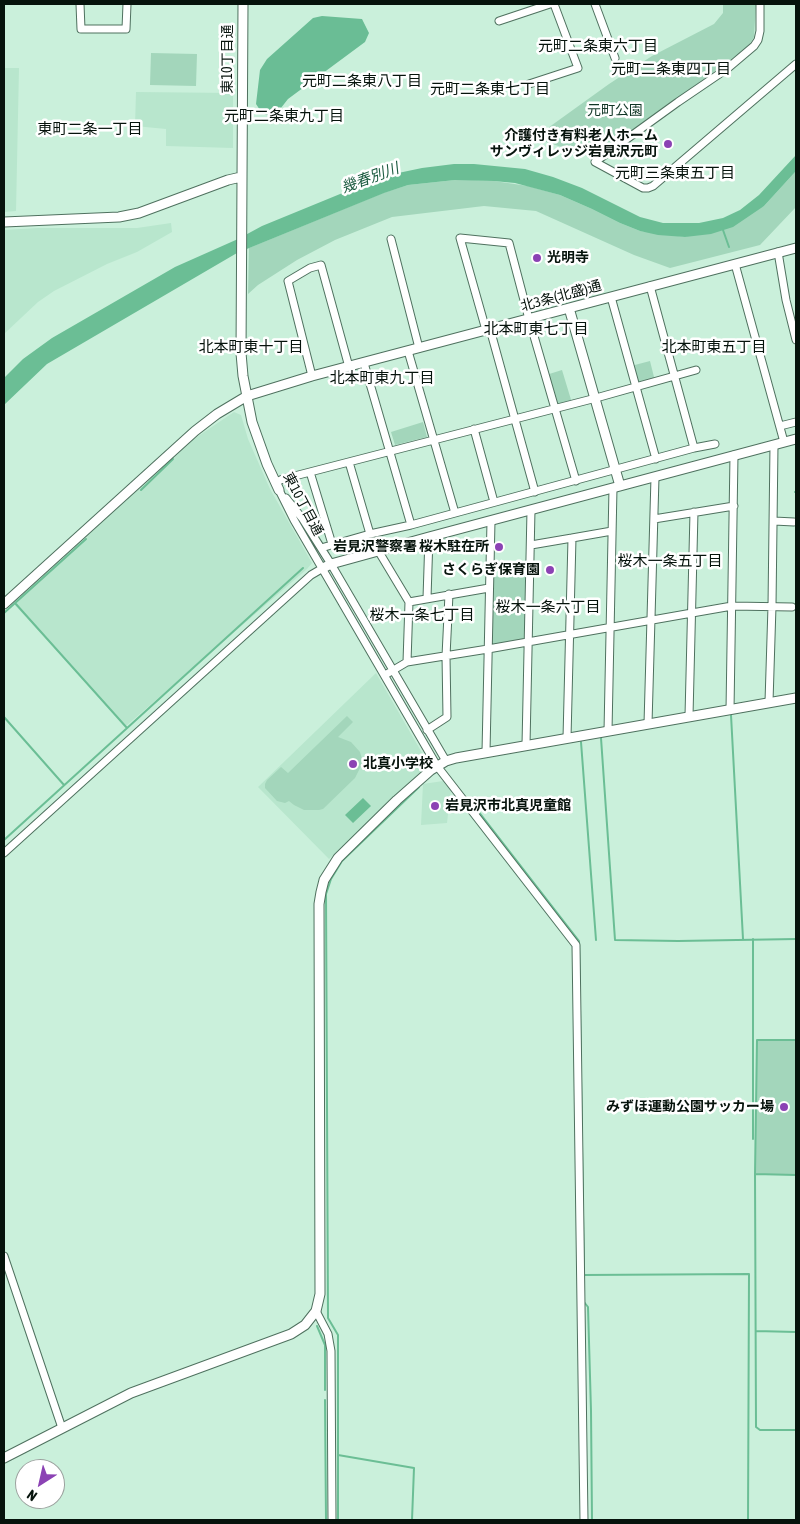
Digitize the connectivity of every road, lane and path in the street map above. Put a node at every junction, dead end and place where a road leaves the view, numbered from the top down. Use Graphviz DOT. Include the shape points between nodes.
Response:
graph roads {
  1 [pos="80,4"];
  2 [pos="127,4"];
  3 [pos="243,4"];
  4 [pos="552,4"];
  5 [pos="595,4"];
  6 [pos="760,4"];
  7 [pos="499,21"];
  8 [pos="615,58"];
  9 [pos="796,64"];
  10 [pos="529,84"];
  11 [pos="242,177"];
  12 [pos="4,222"];
  13 [pos="392,239"];
  14 [pos="796,248"];
  15 [pos="778,252"];
  16 [pos="735,264"];
  17 [pos="650,286"];
  18 [pos="611,297"];
  19 [pos="570,308"];
  20 [pos="529,319"];
  21 [pos="488,330"];
  22 [pos="796,340"];
  23 [pos="419,348"];
  24 [pos="408,351"];
  25 [pos="364,362"];
  26 [pos="349,367"];
  27 [pos="696,370"];
  28 [pos="312,376"];
  29 [pos="675,376"];
  30 [pos="635,387"];
  31 [pos="247,396"];
  32 [pos="596,398"];
  33 [pos="555,409"];
  34 [pos="515,419"];
  35 [pos="796,422"];
  36 [pos="780,426"];
  37 [pos="474,430"];
  38 [pos="796,439"];
  39 [pos="434,440"];
  40 [pos="784,442"];
  41 [pos="715,444"];
  42 [pos="774,445"];
  43 [pos="694,448"];
  44 [pos="390,451"];
  45 [pos="734,456"];
  46 [pos="656,459"];
  47 [pos="349,462"];
  48 [pos="615,471"];
  49 [pos="310,472"];
  50 [pos="655,477"];
  51 [pos="576,481"];
  52 [pos="278,486"];
  53 [pos="616,487"];
  54 [pos="535,492"];
  55 [pos="494,502"];
  56 [pos="734,506"];
  57 [pos="531,510"];
  58 [pos="694,512"];
  59 [pos="455,513"];
  60 [pos="654,519"];
  61 [pos="491,521"];
  62 [pos="774,521"];
  63 [pos="794,522"];
  64 [pos="411,524"];
  65 [pos="612,531"];
  66 [pos="370,534"];
  67 [pos="429,538"];
  68 [pos="572,538"];
  69 [pos="332,544"];
  70 [pos="530,545"];
  71 [pos="321,548"];
  72 [pos="380,552"];
  73 [pos="327,566"];
  74 [pos="490,588"];
  75 [pos="449,594"];
  76 [pos="427,598"];
  77 [pos="409,602"];
  78 [pos="4,604"];
  79 [pos="732,606"];
  80 [pos="772,606"];
  81 [pos="792,607"];
  82 [pos="692,612"];
  83 [pos="650,620"];
  84 [pos="610,627"];
  85 [pos="569,634"];
  86 [pos="528,642"];
  87 [pos="488,649"];
  88 [pos="446,656"];
  89 [pos="407,662"];
  90 [pos="392,671"];
  91 [pos="385,675"];
  92 [pos="796,698"];
  93 [pos="769,702"];
  94 [pos="730,710"];
  95 [pos="689,716"];
  96 [pos="648,724"];
  97 [pos="427,730"];
  98 [pos="608,731"];
  99 [pos="567,738"];
  100 [pos="526,745"];
  101 [pos="486,752"];
  102 [pos="446,761"];
  103 [pos="437,766"];
  104 [pos="4,853"];
  105 [pos="4,1256"];
  106 [pos="316,1311"];
  107 [pos="62,1428"];
  108 [pos="4,1458"];
  109 [pos="332,1520"];
  110 [pos="584,1520"];
  1 -- 2 [label="street" via="80,29 126,29"];
  3 -- 11 [label="street, 東10丁目通"];
  4 -- 7 [label="street"];
  4 -- 10 [label="street" via="578,68"];
  5 -- 8 [label="street"];
  6 -- 9 [label="street" via="760,31 754,46 595,162 643,188 653,186"];
  11 -- 12 [label="street" via="140,213 119,217"];
  11 -- 31 [label="street, 東10丁目通" via="240,353"];
  13 -- 23 [label="street"];
  14 -- 15 [label="street, 北3条(北盛)通"];
  15 -- 16 [label="street, 北3条(北盛)通"];
  15 -- 22 [label="street"];
  16 -- 17 [label="street, 北3条(北盛)通"];
  16 -- 36 [label="street"];
  17 -- 18 [label="street, 北3条(北盛)通"];
  17 -- 29 [label="street"];
  18 -- 19 [label="street, 北3条(北盛)通"];
  18 -- 30 [label="street"];
  19 -- 20 [label="street, 北3条(北盛)通"];
  19 -- 32 [label="street"];
  20 -- 21 [label="street, 北3条(北盛)通"];
  20 -- 21 [label="street" via="509,242 460,238"];
  20 -- 33 [label="street"];
  21 -- 23 [label="street, 北3条(北盛)通"];
  21 -- 34 [label="street"];
  23 -- 24 [label="street, 北3条(北盛)通"];
  24 -- 25 [label="street, 北3条(北盛)通"];
  24 -- 39 [label="street"];
  25 -- 26 [label="street, 北3条(北盛)通"];
  25 -- 44 [label="street"];
  26 -- 28 [label="street, 北3条(北盛)通"];
  26 -- 28 [label="street" via="321,265 288,281"];
  27 -- 29 [label="street"];
  28 -- 31 [label="street, 北3条(北盛)通"];
  29 -- 30 [label="street"];
  29 -- 43 [label="street"];
  30 -- 32 [label="street"];
  30 -- 46 [label="street"];
  31 -- 52 [label="street, 東10丁目通" via="255,433"];
  31 -- 78 [label="street, 北3条(北盛)通" via="201,426"];
  32 -- 33 [label="street"];
  32 -- 48 [label="street"];
  33 -- 34 [label="street"];
  33 -- 51 [label="street"];
  34 -- 37 [label="street"];
  34 -- 54 [label="street"];
  35 -- 36 [label="street"];
  36 -- 40 [label="street"];
  37 -- 39 [label="street"];
  37 -- 55 [label="street"];
  38 -- 40 [label="street"];
  39 -- 44 [label="street"];
  39 -- 59 [label="street"];
  40 -- 42 [label="street"];
  41 -- 43 [label="street"];
  42 -- 45 [label="street"];
  42 -- 62 [label="street"];
  43 -- 46 [label="street"];
  44 -- 47 [label="street"];
  44 -- 64 [label="street"];
  45 -- 50 [label="street"];
  45 -- 56 [label="street"];
  46 -- 48 [label="street"];
  47 -- 49 [label="street"];
  47 -- 66 [label="street"];
  48 -- 51 [label="street"];
  48 -- 53 [label="street"];
  49 -- 52 [label="street" via="283,479"];
  49 -- 69 [label="street"];
  50 -- 53 [label="street"];
  50 -- 60 [label="street"];
  51 -- 54 [label="street"];
  52 -- 71 [label="street"];
  52 -- 73 [label="street, 東10丁目通" via="291,514"];
  53 -- 57 [label="street"];
  53 -- 65 [label="street"];
  54 -- 55 [label="street"];
  55 -- 59 [label="street"];
  56 -- 58 [label="street"];
  56 -- 79 [label="street"];
  57 -- 61 [label="street"];
  57 -- 70 [label="street"];
  58 -- 60 [label="street"];
  58 -- 82 [label="street"];
  59 -- 64 [label="street"];
  60 -- 83 [label="street"];
  61 -- 67 [label="street"];
  61 -- 74 [label="street"];
  62 -- 63 [label="street"];
  62 -- 80 [label="street"];
  64 -- 66 [label="street"];
  65 -- 68 [label="street"];
  65 -- 84 [label="street"];
  66 -- 69 [label="street"];
  67 -- 72 [label="street"];
  67 -- 76 [label="street"];
  68 -- 70 [label="street"];
  68 -- 85 [label="street"];
  69 -- 71 [label="street"];
  70 -- 86 [label="street"];
  71 -- 73 [label="street"];
  72 -- 73 [label="street"];
  72 -- 77 [label="street"];
  73 -- 90 [label="street"];
  73 -- 91 [label="street, 東10丁目通"];
  73 -- 104 [label="street" via="311,575"];
  74 -- 75 [label="street"];
  74 -- 87 [label="street"];
  75 -- 76 [label="street"];
  75 -- 88 [label="street"];
  76 -- 77 [label="street"];
  77 -- 89 [label="street"];
  79 -- 80 [label="street"];
  79 -- 82 [label="street"];
  79 -- 94 [label="street"];
  80 -- 81 [label="street"];
  80 -- 93 [label="street"];
  82 -- 83 [label="street"];
  82 -- 95 [label="street"];
  83 -- 84 [label="street"];
  83 -- 96 [label="street"];
  84 -- 85 [label="street"];
  84 -- 98 [label="street"];
  85 -- 86 [label="street"];
  85 -- 99 [label="street"];
  86 -- 87 [label="street"];
  86 -- 100 [label="street"];
  87 -- 88 [label="street"];
  87 -- 101 [label="street"];
  88 -- 89 [label="street"];
  88 -- 97 [label="street" via="447,717"];
  89 -- 90 [label="street"];
  90 -- 91 [label="street"];
  90 -- 97 [label="street"];
  91 -- 103 [label="street, 東10丁目通"];
  92 -- 93 [label="street"];
  93 -- 94 [label="street"];
  94 -- 95 [label="street"];
  95 -- 96 [label="street"];
  96 -- 98 [label="street"];
  97 -- 102 [label="street"];
  98 -- 99 [label="street"];
  99 -- 100 [label="street"];
  100 -- 101 [label="street"];
  101 -- 102 [label="street"];
  102 -- 103 [label="street"];
  103 -- 106 [label="street" via="403,794 338,858 324,880 321,892 320,1294"];
  103 -- 110 [label="street, 東10丁目通" via="576,945"];
  105 -- 107 [label="street"];
  106 -- 107 [label="street" via="305,1325 291,1334 131,1393"];
  106 -- 109 [label="street" via="328,1334 331,1351"];
  107 -- 108 [label="street"];
}
